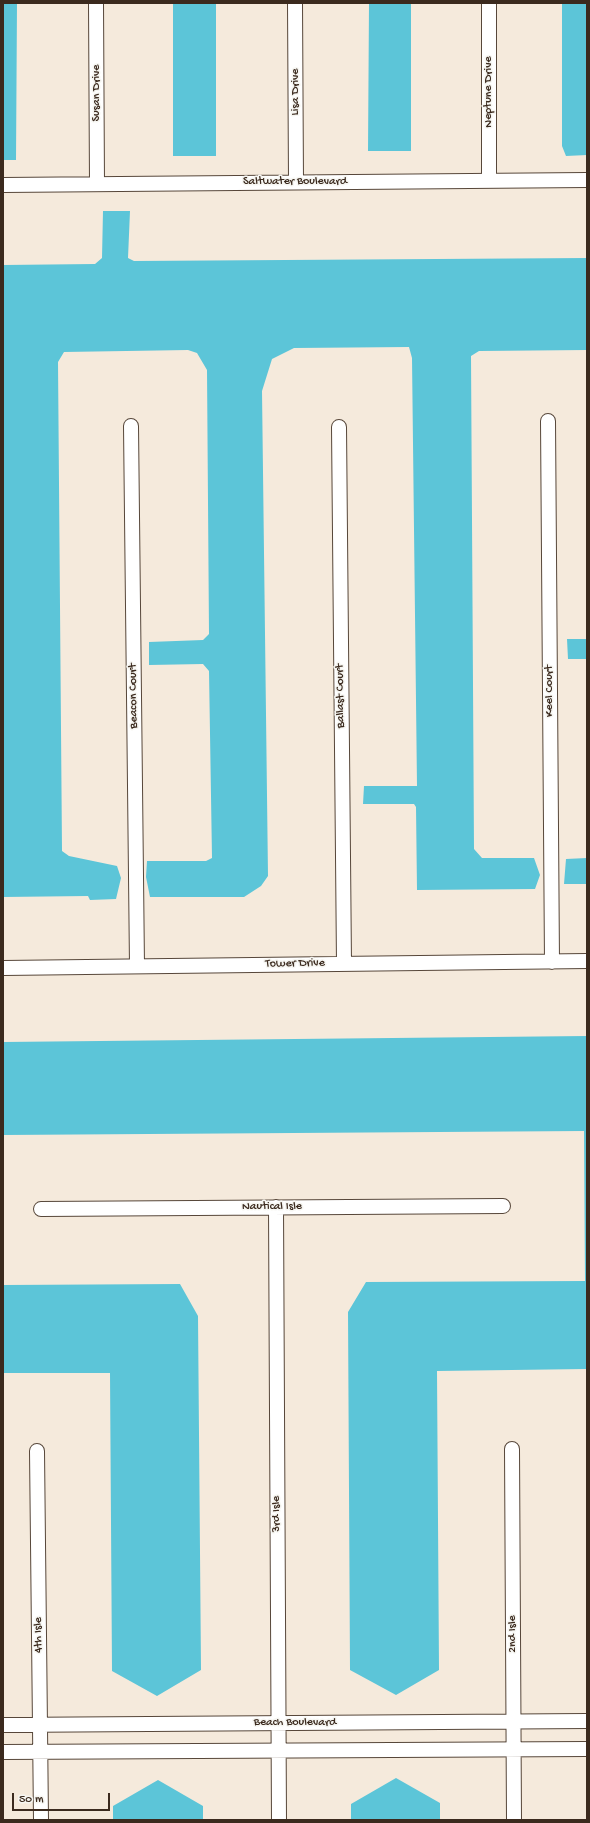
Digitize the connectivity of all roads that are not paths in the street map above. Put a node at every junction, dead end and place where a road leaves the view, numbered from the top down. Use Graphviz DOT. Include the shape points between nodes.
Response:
graph roads {
  1 [pos="96,3"];
  2 [pos="295,3"];
  3 [pos="489,3"];
  4 [pos="489,180"];
  5 [pos="587,180"];
  6 [pos="296,182"];
  7 [pos="3,184"];
  8 [pos="97,184"];
  9 [pos="548,421"];
  10 [pos="131,426"];
  11 [pos="339,427"];
  12 [pos="587,961"];
  13 [pos="552,962"];
  14 [pos="344,964"];
  15 [pos="137,966"];
  16 [pos="3,968"];
  17 [pos="504,1206"];
  18 [pos="276,1207"];
  19 [pos="41,1209"];
  20 [pos="512,1449"];
  21 [pos="37,1451"];
  22 [pos="513,1721"];
  23 [pos="587,1721"];
  24 [pos="278,1723"];
  25 [pos="3,1725"];
  26 [pos="40,1725"];
  27 [pos="587,1749"];
  28 [pos="514,1750"];
  29 [pos="278,1751"];
  30 [pos="3,1752"];
  31 [pos="40,1752"];
  32 [pos="41,1820"];
  33 [pos="279,1820"];
  34 [pos="514,1820"];
  1 -- 8 [label="street, Susan Drive"];
  2 -- 6 [label="street, Lisa Drive"];
  3 -- 4 [label="street, Neptune Drive"];
  4 -- 5 [label="street, Saltwater Boulevard"];
  4 -- 6 [label="street, Saltwater Boulevard"];
  6 -- 8 [label="street, Saltwater Boulevard"];
  7 -- 8 [label="street, Saltwater Boulevard"];
  9 -- 13 [label="street, Keel Court"];
  10 -- 15 [label="street, Beacon Court"];
  11 -- 14 [label="street, Ballast Court"];
  12 -- 13 [label="street, Tower Drive"];
  13 -- 14 [label="street, Tower Drive"];
  14 -- 15 [label="street, Tower Drive"];
  15 -- 16 [label="street, Tower Drive"];
  17 -- 18 [label="street, Nautical Isle"];
  18 -- 19 [label="street, Nautical Isle"];
  18 -- 24 [label="street, 3rd Isle"];
  20 -- 22 [label="street, 2nd Isle"];
  21 -- 26 [label="street, 4th Isle"];
  22 -- 23 [label="street, Beach Boulevard"];
  22 -- 24 [label="street, Beach Boulevard"];
  22 -- 28 [label="street, 2nd Isle"];
  24 -- 26 [label="street, Beach Boulevard"];
  24 -- 29 [label="street, 3rd Isle"];
  25 -- 26 [label="street, Beach Boulevard"];
  26 -- 31 [label="street, 4th Isle"];
  27 -- 28 [label="street"];
  28 -- 29 [label="street"];
  28 -- 34 [label="street, 2nd Isle"];
  29 -- 31 [label="street"];
  29 -- 33 [label="street, 3rd Isle"];
  30 -- 31 [label="street"];
  31 -- 32 [label="street, 4th Isle"];
}
